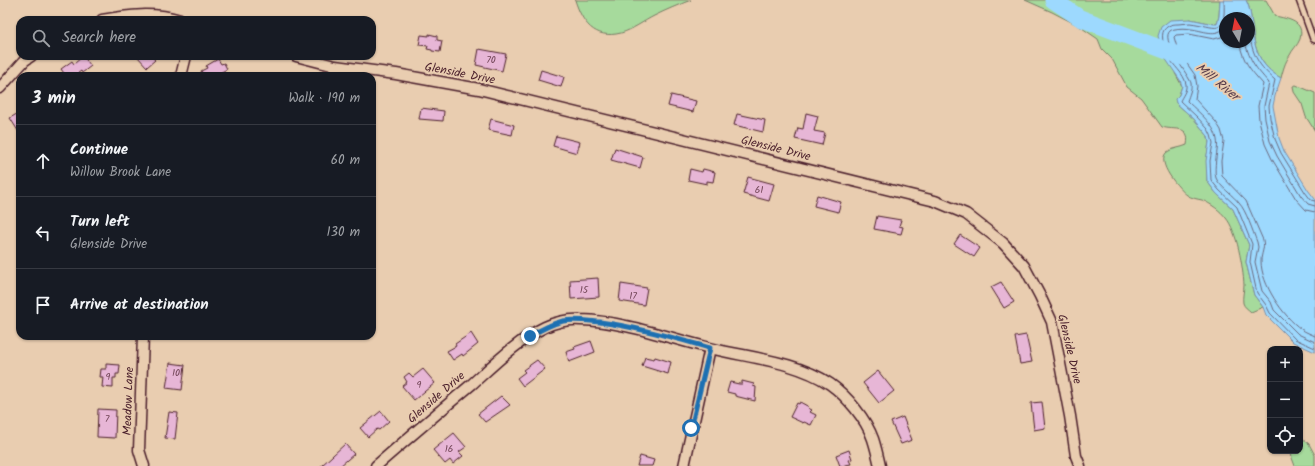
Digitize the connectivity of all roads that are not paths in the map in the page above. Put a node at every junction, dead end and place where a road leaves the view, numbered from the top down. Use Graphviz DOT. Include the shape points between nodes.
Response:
graph roads {
  1 [pos="1299,0"];
  2 [pos="125,16"];
  3 [pos="154,16"];
  4 [pos="1315,40"];
  5 [pos="25,60"];
  6 [pos="185,60"];
  7 [pos="312,60"];
  8 [pos="183,72"];
  9 [pos="0,88"];
  10 [pos="143,340"];
  11 [pos="710,348"];
  12 [pos="144,466"];
  13 [pos="376,466"];
  14 [pos="684,466"];
  15 [pos="880,466"];
  16 [pos="1080,466"];
  1 -- 4 [label="lane"];
  2 -- 3 [label="street"];
  5 -- 9 [label="street"];
  6 -- 8 [label="street"];
  7 -- 16 [label="street, Glenside Drive" via="479,89 935,201 966,214 1003,243 1024,266 1052,322 1076,456"];
  10 -- 12 [label="street, Meadow Lane" via="139,450"];
  11 -- 13 [label="street, Glenside Drive" via="657,333 581,320 564,321 545,327 497,362"];
  11 -- 14 [label="street"];
  11 -- 15 [label="street, Glenside Drive" via="790,366 814,374 831,385 861,416 873,438"];
}
